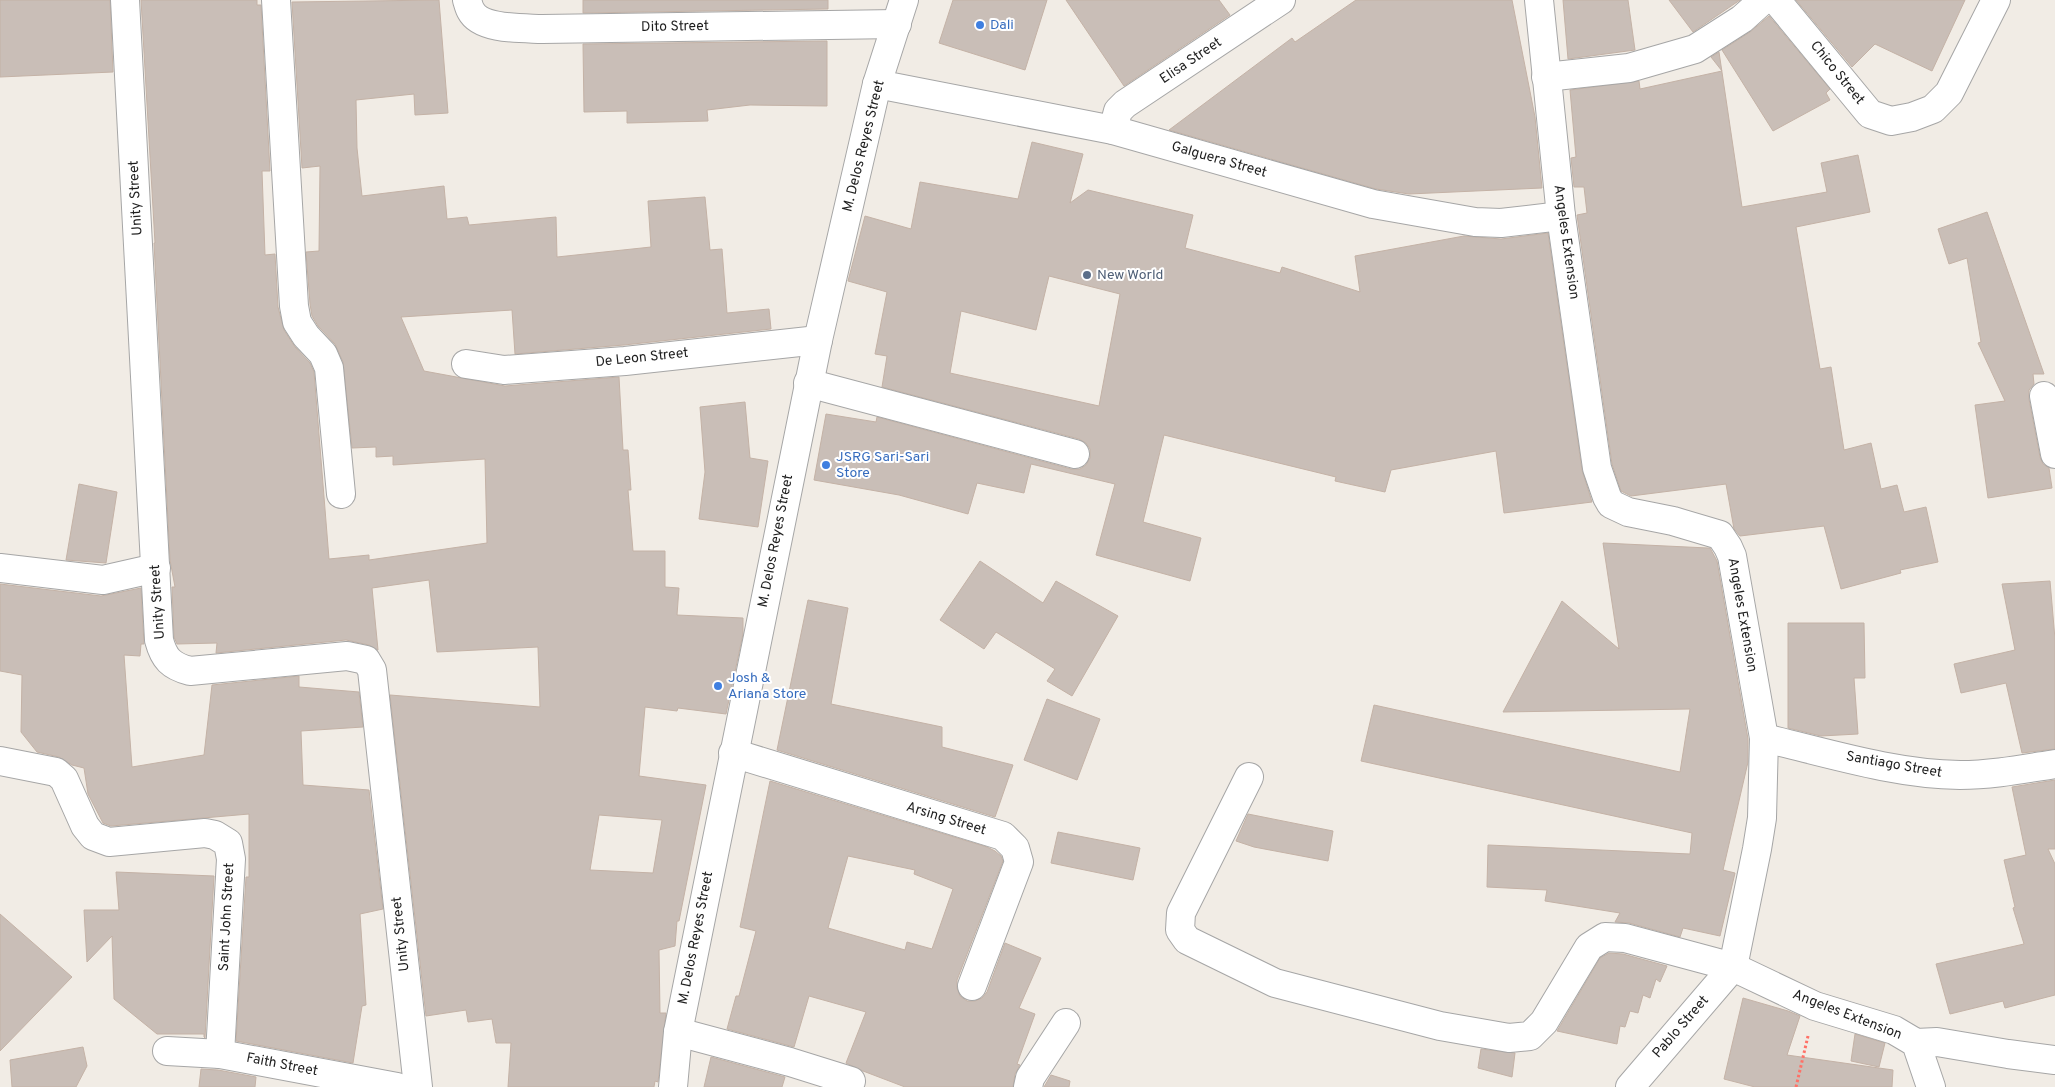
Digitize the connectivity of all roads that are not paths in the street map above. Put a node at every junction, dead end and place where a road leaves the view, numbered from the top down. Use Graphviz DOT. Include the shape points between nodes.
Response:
graph roads {
  1 [pos="125,0"];
  2 [pos="276,0"];
  3 [pos="467,0"];
  4 [pos="1281,0"];
  5 [pos="1539,0"];
  6 [pos="1763,0"];
  7 [pos="1776,0"];
  8 [pos="1996,0"];
  9 [pos="900,12"];
  10 [pos="1546,77"];
  11 [pos="877,84"];
  12 [pos="1113,130"];
  13 [pos="1561,216"];
  14 [pos="818,340"];
  15 [pos="466,364"];
  16 [pos="808,383"];
  17 [pos="2044,396"];
  18 [pos="1075,454"];
  19 [pos="2055,454"];
  20 [pos="342,494"];
  21 [pos="0,568"];
  22 [pos="156,568"];
  23 [pos="1764,738"];
  24 [pos="733,754"];
  25 [pos="0,761"];
  26 [pos="2055,764"];
  27 [pos="1249,777"];
  28 [pos="1733,967"];
  29 [pos="972,986"];
  30 [pos="1066,1023"];
  31 [pos="678,1032"];
  32 [pos="1916,1043"];
  33 [pos="167,1051"];
  34 [pos="220,1054"];
  35 [pos="2055,1060"];
  36 [pos="851,1081"];
  37 [pos="397,1087"];
  38 [pos="418,1087"];
  39 [pos="673,1087"];
  40 [pos="1028,1087"];
  41 [pos="1630,1087"];
  42 [pos="1931,1087"];
  1 -- 22 [label="street, Unity Street"];
  2 -- 20 [label="street" via="294,306 297,322 324,354 329,368"];
  3 -- 9 [label="street, Dito Street" via="471,12 479,20 513,28"];
  4 -- 12 [label="street, Elisa Street" via="1125,104 1118,111"];
  5 -- 10 [label="street"];
  6 -- 10 [label="street" via="1742,19 1695,49 1629,68"];
  7 -- 8 [label="street, Chico Street" via="1870,114 1891,121 1932,109 1949,93"];
  9 -- 11 [label="street, M. Delos Reyes Street"];
  10 -- 13 [label="street, Angeles Extension"];
  11 -- 12 [label="street, Galguera Street"];
  11 -- 14 [label="street, M. Delos Reyes Street"];
  12 -- 13 [label="street, Galguera Street" via="1373,204 1484,222"];
  13 -- 23 [label="street, Angeles Extension" via="1597,468 1607,498 1611,504 1628,512 1720,535 1728,547"];
  14 -- 15 [label="street, De Leon Street" via="625,361 504,370"];
  14 -- 16 [label="street, M. Delos Reyes Street"];
  16 -- 18 [label="street"];
  16 -- 24 [label="street, M. Delos Reyes Street"];
  17 -- 19 [label="street"];
  21 -- 22 [label="street" via="102,580"];
  22 -- 38 [label="street, Unity Street" via="159,640 163,654 176,668 190,672 347,656 366,660 372,670"];
  23 -- 26 [label="street, Santiago Street" via="1888,767 1929,773 1992,774"];
  23 -- 28 [label="street, Angeles Extension" via="1762,818"];
  24 -- 29 [label="street, Arsing Street" via="1004,836 1015,848 1020,862"];
  24 -- 31 [label="street, M. Delos Reyes Street"];
  25 -- 34 [label="street, Saint John Street" via="56,772 64,779 85,826 93,836 109,842 205,834 216,835 228,842 231,859"];
  27 -- 28 [label="street" via="1181,913 1180,930 1187,940 1275,983 1440,1026 1509,1038 1530,1036 1544,1022 1589,947 1605,937 1625,938"];
  28 -- 32 [label="street, Angeles Extension" via="1814,1006 1894,1030"];
  28 -- 41 [label="street, Pablo Street"];
  30 -- 40 [label="street" via="1030,1078"];
  31 -- 36 [label="street"];
  31 -- 39 [label="street, M. Delos Reyes Street"];
  32 -- 35 [label="street" via="1937,1042"];
  32 -- 42 [label="street, Angeles Extension"];
  33 -- 34 [label="street, Faith Street"];
  34 -- 37 [label="street, Faith Street"];
}
